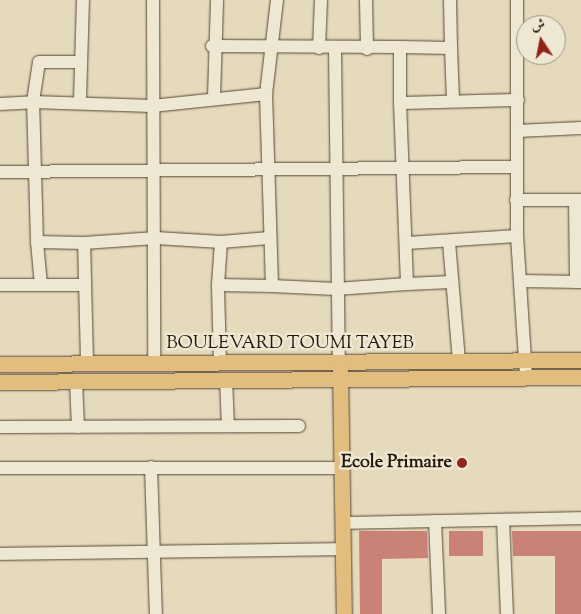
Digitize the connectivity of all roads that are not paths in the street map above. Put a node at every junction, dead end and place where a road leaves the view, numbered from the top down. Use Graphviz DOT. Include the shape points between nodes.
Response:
graph roads {
  1 [pos="83,0"];
  2 [pos="153,0"];
  3 [pos="217,0"];
  4 [pos="277,0"];
  5 [pos="321,0"];
  6 [pos="366,0"];
  7 [pos="450,0"];
  8 [pos="517,0"];
  9 [pos="212,46"];
  10 [pos="272,47"];
  11 [pos="319,48"];
  12 [pos="400,48"];
  13 [pos="451,48"];
  14 [pos="335,49"];
  15 [pos="367,49"];
  16 [pos="79,62"];
  17 [pos="266,94"];
  18 [pos="214,97"];
  19 [pos="453,99"];
  20 [pos="80,100"];
  21 [pos="518,100"];
  22 [pos="33,102"];
  23 [pos="400,103"];
  24 [pos="0,104"];
  25 [pos="152,106"];
  26 [pos="581,128"];
  27 [pos="517,131"];
  28 [pos="268,167"];
  29 [pos="336,167"];
  30 [pos="516,167"];
  31 [pos="401,168"];
  32 [pos="0,172"];
  33 [pos="35,174"];
  34 [pos="154,174"];
  35 [pos="516,200"];
  36 [pos="578,200"];
  37 [pos="517,236"];
  38 [pos="156,238"];
  39 [pos="269,238"];
  40 [pos="37,242"];
  41 [pos="221,242"];
  42 [pos="449,242"];
  43 [pos="84,243"];
  44 [pos="407,243"];
  45 [pos="521,281"];
  46 [pos="451,282"];
  47 [pos="579,282"];
  48 [pos="0,284"];
  49 [pos="407,284"];
  50 [pos="41,285"];
  51 [pos="85,285"];
  52 [pos="218,286"];
  53 [pos="272,286"];
  54 [pos="336,289"];
  55 [pos="526,359"];
  56 [pos="581,360"];
  57 [pos="87,362"];
  58 [pos="459,362"];
  59 [pos="154,363"];
  60 [pos="220,363"];
  61 [pos="0,364"];
  62 [pos="340,370"];
  63 [pos="526,377"];
  64 [pos="581,377"];
  65 [pos="226,379"];
  66 [pos="76,381"];
  67 [pos="0,382"];
  68 [pos="228,426"];
  69 [pos="299,426"];
  70 [pos="0,427"];
  71 [pos="78,427"];
  72 [pos="151,467"];
  73 [pos="0,468"];
  74 [pos="342,468"];
  75 [pos="581,518"];
  76 [pos="503,520"];
  77 [pos="435,521"];
  78 [pos="343,523"];
  79 [pos="344,549"];
  80 [pos="153,552"];
  81 [pos="0,554"];
  82 [pos="156,614"];
  83 [pos="344,614"];
  84 [pos="439,614"];
  85 [pos="507,614"];
  1 -- 16 [label="street"];
  2 -- 25 [label="street"];
  3 -- 9 [label="street"];
  4 -- 10 [label="street"];
  5 -- 11 [label="street"];
  6 -- 15 [label="street"];
  7 -- 13 [label="street"];
  8 -- 21 [label="street"];
  9 -- 10 [label="street"];
  9 -- 18 [label="street"];
  10 -- 11 [label="street"];
  10 -- 17 [label="street"];
  11 -- 14 [label="street"];
  12 -- 13 [label="street"];
  12 -- 15 [label="street"];
  12 -- 23 [label="street"];
  13 -- 19 [label="street"];
  14 -- 15 [label="street"];
  14 -- 29 [label="street"];
  16 -- 20 [label="street"];
  16 -- 22 [label="street" via="39,62"];
  17 -- 18 [label="street"];
  17 -- 28 [label="street"];
  18 -- 25 [label="street"];
  19 -- 21 [label="street"];
  19 -- 23 [label="street"];
  20 -- 22 [label="street"];
  20 -- 25 [label="street"];
  21 -- 27 [label="street"];
  22 -- 24 [label="street"];
  22 -- 33 [label="street"];
  23 -- 31 [label="street"];
  25 -- 34 [label="street"];
  26 -- 27 [label="street"];
  27 -- 30 [label="street"];
  28 -- 29 [label="street"];
  28 -- 34 [label="street"];
  28 -- 39 [label="street"];
  29 -- 31 [label="street"];
  29 -- 54 [label="street"];
  30 -- 31 [label="street"];
  30 -- 35 [label="street"];
  31 -- 44 [label="street"];
  32 -- 33 [label="street"];
  33 -- 34 [label="street"];
  33 -- 40 [label="street"];
  34 -- 38 [label="street"];
  35 -- 36 [label="street"];
  35 -- 37 [label="street"];
  36 -- 47 [label="street"];
  37 -- 42 [label="street"];
  37 -- 45 [label="street"];
  38 -- 41 [label="street"];
  38 -- 43 [label="street"];
  38 -- 59 [label="street"];
  39 -- 41 [label="street"];
  39 -- 53 [label="street"];
  40 -- 43 [label="street"];
  40 -- 50 [label="street"];
  41 -- 52 [label="street"];
  42 -- 44 [label="street"];
  42 -- 46 [label="street"];
  43 -- 51 [label="street"];
  44 -- 49 [label="street"];
  45 -- 47 [label="street"];
  45 -- 55 [label="street"];
  46 -- 49 [label="street"];
  46 -- 58 [label="street"];
  48 -- 50 [label="street"];
  49 -- 54 [label="street"];
  50 -- 51 [label="street"];
  51 -- 57 [label="street"];
  52 -- 53 [label="street"];
  52 -- 60 [label="street"];
  53 -- 54 [label="street"];
  54 -- 62 [label="street"];
  55 -- 56 [label="main road, BOULEVARD TOUMI TAYEB"];
  55 -- 58 [label="main road, BOULEVARD TOUMI TAYEB"];
  55 -- 63 [label="street"];
  57 -- 59 [label="main road, BOULEVARD TOUMI TAYEB"];
  57 -- 61 [label="main road, BOULEVARD TOUMI TAYEB"];
  58 -- 62 [label="main road, BOULEVARD TOUMI TAYEB"];
  59 -- 60 [label="main road, BOULEVARD TOUMI TAYEB"];
  60 -- 62 [label="main road, BOULEVARD TOUMI TAYEB"];
  62 -- 63 [label="main road, BOULEVARD TOUMI TAYEB"];
  62 -- 65 [label="main road, BOULEVARD TOUMI TAYEB"];
  62 -- 74 [label="main road"];
  63 -- 64 [label="main road, BOULEVARD TOUMI TAYEB"];
  65 -- 66 [label="main road, BOULEVARD TOUMI TAYEB"];
  65 -- 68 [label="street"];
  66 -- 67 [label="main road, BOULEVARD TOUMI TAYEB"];
  66 -- 71 [label="street"];
  68 -- 69 [label="street"];
  68 -- 71 [label="street"];
  70 -- 71 [label="street"];
  72 -- 73 [label="street"];
  72 -- 74 [label="street"];
  72 -- 80 [label="street"];
  74 -- 78 [label="main road"];
  75 -- 76 [label="street"];
  76 -- 77 [label="street"];
  76 -- 85 [label="street"];
  77 -- 78 [label="street"];
  77 -- 84 [label="street"];
  78 -- 79 [label="main road"];
  79 -- 80 [label="street"];
  79 -- 83 [label="main road"];
  80 -- 81 [label="street"];
  80 -- 82 [label="street"];
}
